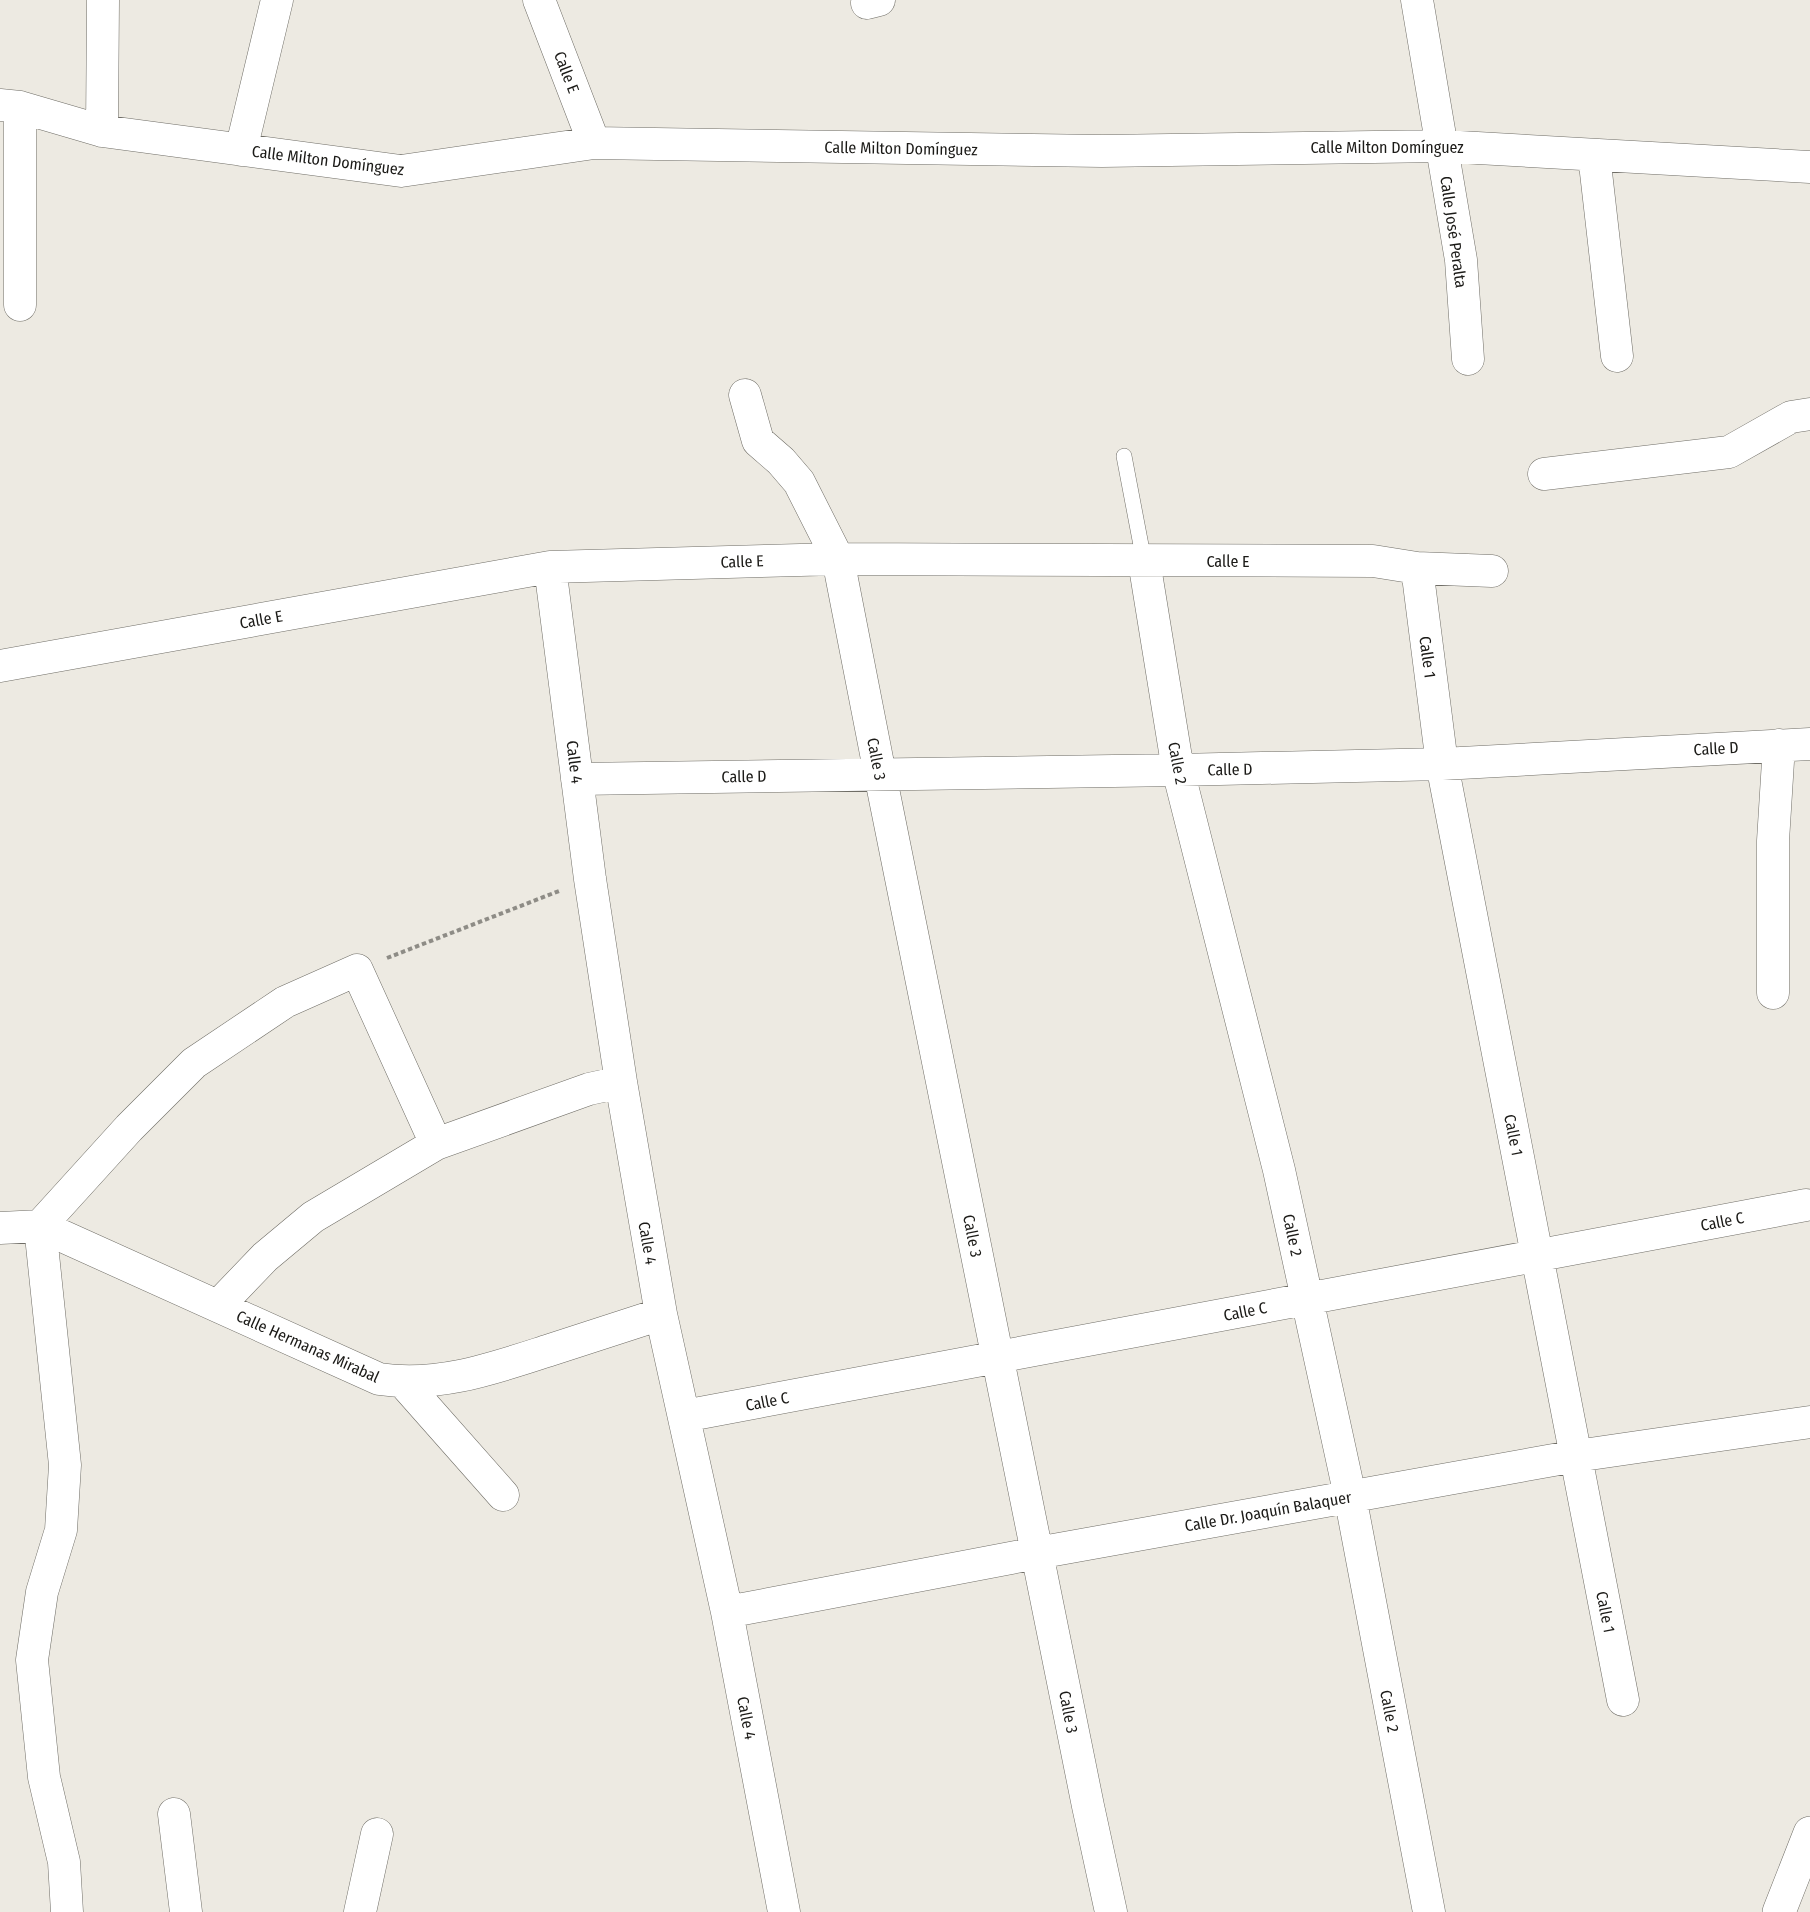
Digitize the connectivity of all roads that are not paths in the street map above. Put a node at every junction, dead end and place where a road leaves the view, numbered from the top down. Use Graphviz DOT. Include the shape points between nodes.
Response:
graph roads {
  1 [pos="102,0"];
  2 [pos="277,0"];
  3 [pos="1417,0"];
  4 [pos="542,1"];
  5 [pos="10,106"];
  6 [pos="102,131"];
  7 [pos="594,143"];
  8 [pos="1442,146"];
  9 [pos="241,150"];
  10 [pos="1594,154"];
  11 [pos="1810,167"];
  12 [pos="20,305"];
  13 [pos="1617,356"];
  14 [pos="1468,359"];
  15 [pos="745,395"];
  16 [pos="1810,414"];
  17 [pos="1124,456"];
  18 [pos="1544,474"];
  19 [pos="838,559"];
  20 [pos="1144,561"];
  21 [pos="550,567"];
  22 [pos="1416,568"];
  23 [pos="1492,571"];
  24 [pos="0,666"];
  25 [pos="1810,744"];
  26 [pos="1779,746"];
  27 [pos="1443,764"];
  28 [pos="1178,770"];
  29 [pos="880,774"];
  30 [pos="578,779"];
  31 [pos="1773,993"];
  32 [pos="621,1082"];
  33 [pos="436,1144"];
  34 [pos="1806,1205"];
  35 [pos="40,1226"];
  36 [pos="0,1227"];
  37 [pos="1537,1256"];
  38 [pos="1307,1299"];
  39 [pos="218,1306"];
  40 [pos="661,1314"];
  41 [pos="998,1357"];
  42 [pos="404,1383"];
  43 [pos="684,1416"];
  44 [pos="1810,1422"];
  45 [pos="1576,1456"];
  46 [pos="503,1495"];
  47 [pos="1350,1496"];
  48 [pos="1037,1553"];
  49 [pos="727,1612"];
  50 [pos="1623,1700"];
  51 [pos="174,1814"];
  52 [pos="1810,1833"];
  53 [pos="377,1834"];
  54 [pos="68,1912"];
  55 [pos="186,1912"];
  56 [pos="360,1912"];
  57 [pos="784,1912"];
  58 [pos="1111,1912"];
  59 [pos="1429,1912"];
  60 [pos="1779,1912"];
  1 -- 6 [label="street"];
  2 -- 9 [label="street"];
  3 -- 8 [label="street, Calle José Peralta"];
  4 -- 7 [label="street, Calle E"];
  5 -- 6 [label="street, Calle Milton Domínguez"];
  5 -- 12 [label="street"];
  6 -- 9 [label="street, Calle Milton Domínguez"];
  7 -- 8 [label="street, Calle Milton Domínguez" via="1102,151"];
  7 -- 9 [label="street, Calle Milton Domínguez" via="400,171"];
  8 -- 10 [label="street, Calle Milton Domínguez"];
  8 -- 14 [label="street, Calle José Peralta" via="1461,261"];
  10 -- 11 [label="street, Calle Milton Domínguez"];
  10 -- 13 [label="street"];
  15 -- 19 [label="street, Calle 3" via="759,441 799,482"];
  16 -- 18 [label="street" via="1791,417 1728,452"];
  17 -- 20 [label="lane"];
  19 -- 20 [label="street, Calle E"];
  19 -- 21 [label="street, Calle E"];
  19 -- 29 [label="street, Calle 3"];
  20 -- 22 [label="street, Calle E" via="1373,561"];
  20 -- 28 [label="street, Calle 2"];
  21 -- 24 [label="street, Calle E"];
  21 -- 30 [label="street, Calle 4"];
  22 -- 23 [label="street, Calle E"];
  22 -- 27 [label="street, Calle 1"];
  25 -- 26 [label="street, Calle D"];
  26 -- 27 [label="street, Calle D"];
  26 -- 31 [label="street" via="1773,842"];
  27 -- 28 [label="street, Calle D"];
  27 -- 37 [label="street, Calle 1"];
  28 -- 29 [label="street, Calle D"];
  28 -- 38 [label="street, Calle 2" via="1279,1170"];
  29 -- 30 [label="street, Calle D"];
  29 -- 41 [label="street, Calle 3"];
  30 -- 32 [label="street, Calle 4"];
  32 -- 33 [label="street" via="589,1089"];
  32 -- 40 [label="street, Calle 4"];
  33 -- 35 [label="street" via="357,970 285,1002 194,1063"];
  33 -- 39 [label="street" via="313,1217 265,1257"];
  34 -- 37 [label="street, Calle C"];
  35 -- 36 [label="street, Calle Hermanas Mirabal"];
  35 -- 39 [label="street, Calle Hermanas Mirabal"];
  35 -- 54 [label="street" via="65,1465 61,1530 42,1592 32,1660 44,1777 64,1862"];
  37 -- 38 [label="street, Calle C"];
  37 -- 45 [label="street, Calle 1"];
  38 -- 41 [label="street, Calle C"];
  38 -- 47 [label="street, Calle 2"];
  39 -- 42 [label="street, Calle Hermanas Mirabal" via="379,1379"];
  40 -- 42 [label="street, Calle Hermanas Mirabal" via="499,1367 460,1377"];
  40 -- 43 [label="street, Calle 4"];
  41 -- 43 [label="street, Calle C"];
  41 -- 48 [label="street, Calle 3"];
  42 -- 46 [label="street"];
  43 -- 49 [label="street, Calle 4"];
  44 -- 45 [label="street, Calle Dr. Joaquín Balaquer"];
  45 -- 47 [label="street, Calle Dr. Joaquín Balaquer"];
  45 -- 50 [label="street, Calle 1"];
  47 -- 48 [label="street, Calle Dr. Joaquín Balaquer"];
  47 -- 59 [label="street, Calle 2"];
  48 -- 49 [label="street, Calle Dr. Joaquín Balaquer"];
  48 -- 58 [label="street, Calle 3"];
  49 -- 57 [label="street, Calle 4"];
  51 -- 55 [label="street"];
  52 -- 60 [label="street"];
  53 -- 56 [label="street"];
}
